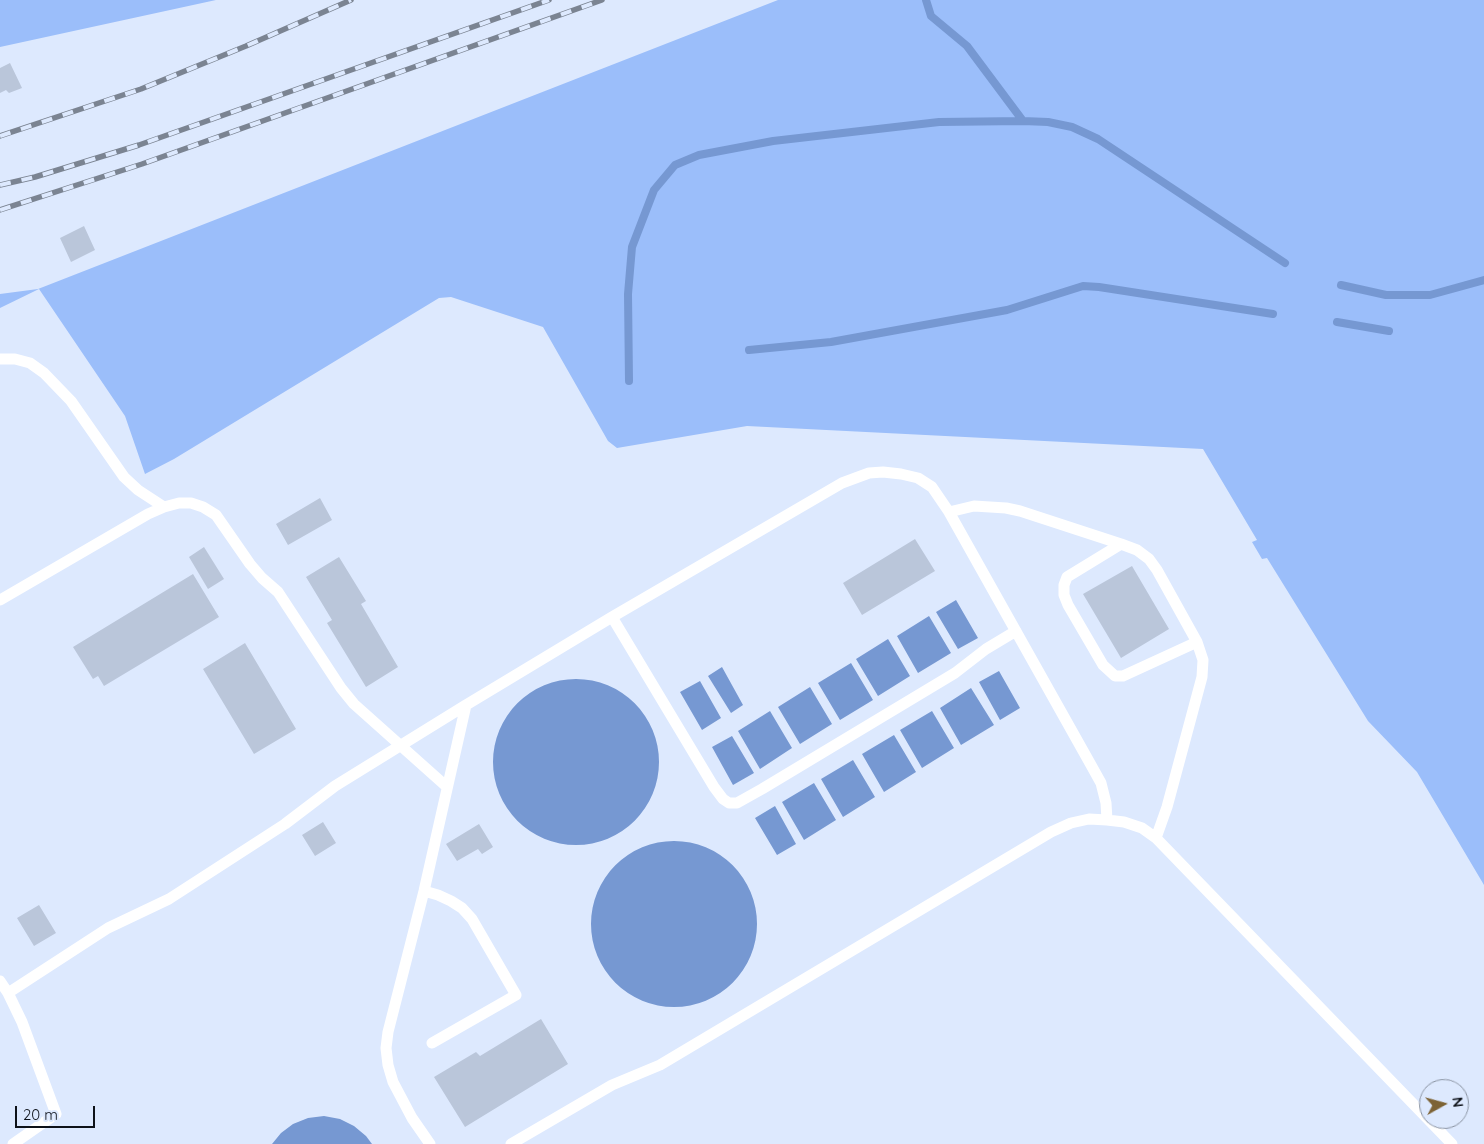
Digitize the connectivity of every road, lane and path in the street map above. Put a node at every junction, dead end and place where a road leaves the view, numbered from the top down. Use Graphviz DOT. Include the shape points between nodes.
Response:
graph roads {
  1 [pos="0,359"];
  2 [pos="164,507"];
  3 [pos="949,512"];
  4 [pos="1121,544"];
  5 [pos="0,600"];
  6 [pos="612,617"];
  7 [pos="1016,631"];
  8 [pos="1197,642"];
  9 [pos="466,705"];
  10 [pos="400,745"];
  11 [pos="447,787"];
  12 [pos="1107,820"];
  13 [pos="1156,838"];
  14 [pos="424,891"];
  15 [pos="0,981"];
  16 [pos="8,993"];
  17 [pos="432,1043"];
  18 [pos="13,1144"];
  19 [pos="430,1144"];
  20 [pos="511,1144"];
  21 [pos="1452,1144"];
  1 -- 2 [label="lane" via="15,359 44,373 71,401 124,477"];
  2 -- 5 [label="lane"];
  2 -- 10 [label="lane" via="191,503 216,515 250,564 278,592 345,694"];
  3 -- 4 [label="lane" via="974,506 1006,508"];
  3 -- 6 [label="lane" via="932,487 918,478 869,473 826,492"];
  3 -- 7 [label="lane"];
  4 -- 8 [label="lane" via="1149,559"];
  4 -- 8 [label="lane" via="1067,577 1064,585 1068,605 1104,665 1115,676 1123,676"];
  6 -- 7 [label="lane" via="714,787 729,803 744,800 779,780 955,673"];
  6 -- 9 [label="lane"];
  7 -- 12 [label="lane" via="1100,783"];
  8 -- 13 [label="lane" via="1203,660 1202,677"];
  9 -- 10 [label="lane"];
  9 -- 11 [label="lane"];
  10 -- 11 [label="lane"];
  10 -- 16 [label="lane" via="169,899 108,928"];
  11 -- 14 [label="lane"];
  12 -- 13 [label="lane" via="1142,828"];
  12 -- 20 [label="lane" via="1070,823 1051,832 660,1065 612,1085"];
  13 -- 21 [label="lane"];
  14 -- 17 [label="lane" via="451,901 472,919 516,995"];
  14 -- 19 [label="lane" via="386,1048 393,1082"];
  15 -- 16 [label="lane"];
  16 -- 18 [label="lane" via="56,1114"];
}
